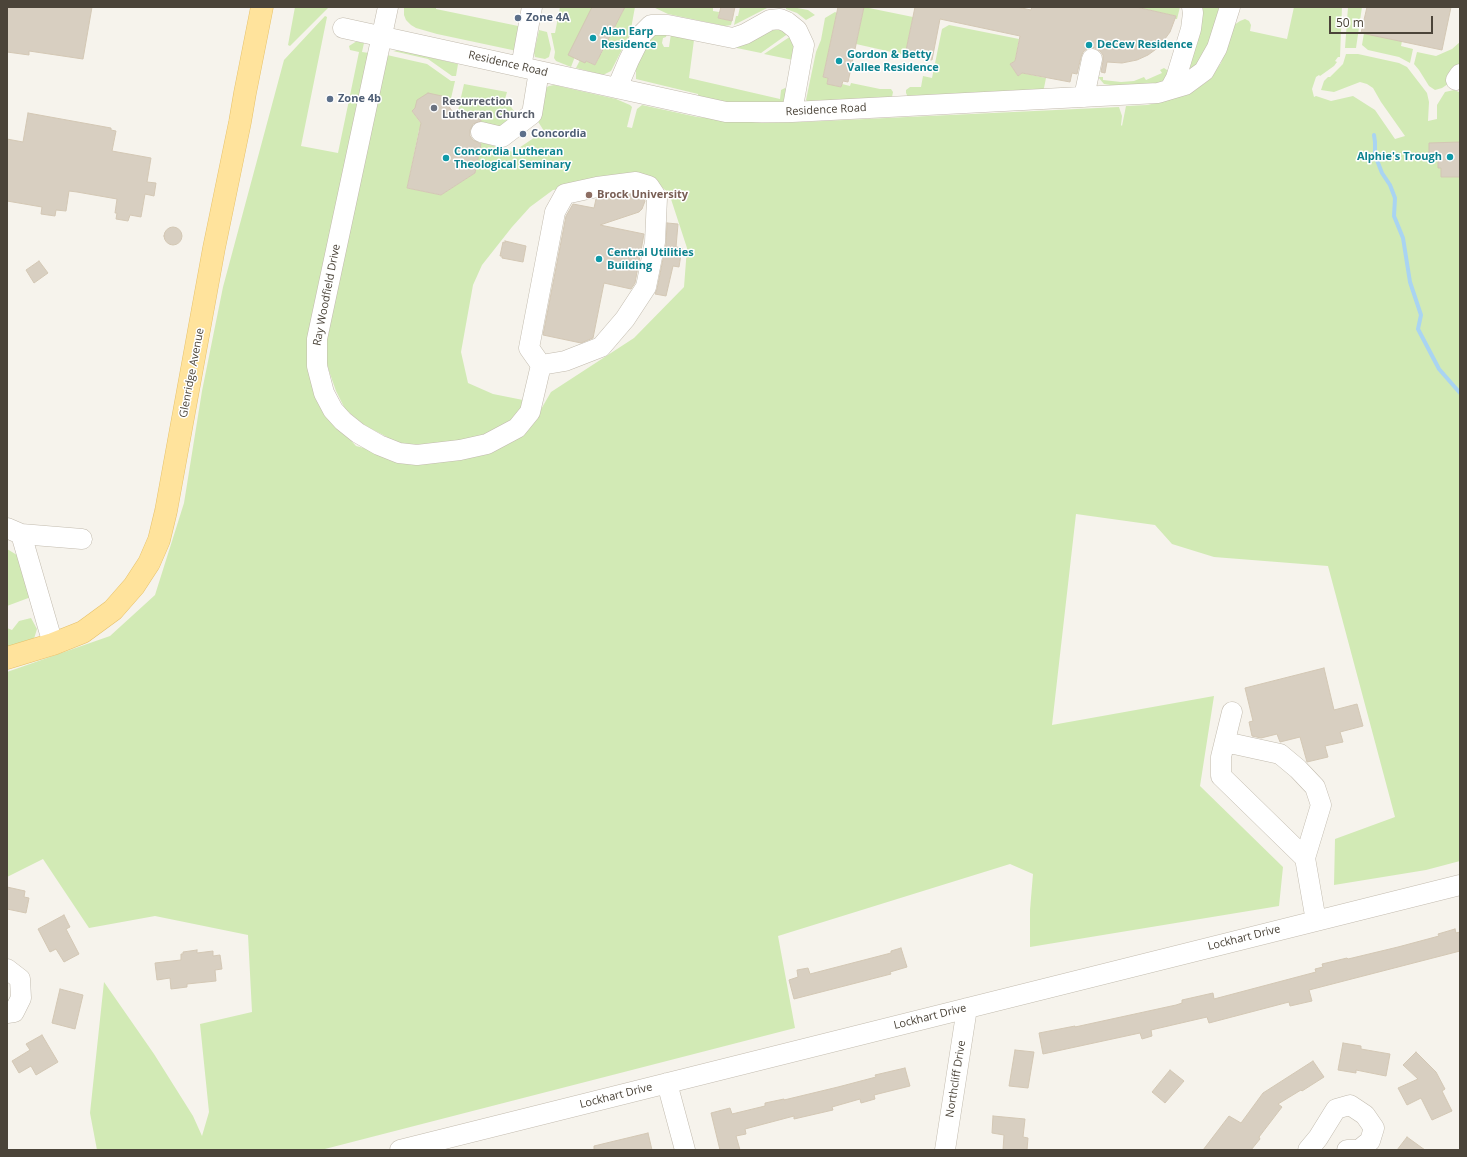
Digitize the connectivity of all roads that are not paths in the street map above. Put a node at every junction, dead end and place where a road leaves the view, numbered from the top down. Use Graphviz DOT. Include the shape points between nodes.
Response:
graph roads {
  1 [pos="262,7"];
  2 [pos="388,7"];
  3 [pos="532,7"];
  4 [pos="1192,7"];
  5 [pos="1230,7"];
  6 [pos="343,28"];
  7 [pos="382,36"];
  8 [pos="1092,59"];
  9 [pos="530,69"];
  10 [pos="617,88"];
  11 [pos="1170,89"];
  12 [pos="1084,97"];
  13 [pos="792,112"];
  14 [pos="481,132"];
  15 [pos="541,365"];
  16 [pos="14,531"];
  17 [pos="82,539"];
  18 [pos="53,644"];
  19 [pos="7,658"];
  20 [pos="1232,712"];
  21 [pos="1225,742"];
  22 [pos="1305,858"];
  23 [pos="1460,885"];
  24 [pos="1316,921"];
  25 [pos="7,969"];
  26 [pos="967,1008"];
  27 [pos="7,1013"];
  28 [pos="667,1083"];
  29 [pos="400,1150"];
  30 [pos="685,1150"];
  31 [pos="945,1150"];
  32 [pos="1308,1150"];
  33 [pos="1347,1150"];
  1 -- 18 [label="main road, Glenridge Avenue" via="159,540 149,563 134,586 113,610 83,632"];
  2 -- 7 [label="street, Ray Woodfield Drive"];
  3 -- 9 [label="street"];
  4 -- 11 [label="street" via="1191,29 1176,78"];
  5 -- 11 [label="street, Residence Road" via="1217,48 1204,71 1185,85"];
  6 -- 7 [label="street, Residence Road"];
  7 -- 9 [label="street, Residence Road"];
  7 -- 15 [label="street, Ray Woodfield Drive" via="317,339 317,366 324,393 333,410 343,421 379,445 399,453 417,455 460,450 487,444 517,428 530,412"];
  8 -- 12 [label="street"];
  9 -- 10 [label="street, Residence Road"];
  9 -- 14 [label="street" via="532,114 502,137"];
  10 -- 13 [label="street, Residence Road" via="726,112"];
  10 -- 13 [label="street" via="642,34 652,25 668,25 733,38 770,20 780,19 797,30 804,45"];
  11 -- 12 [label="street, Residence Road" via="1158,93"];
  12 -- 13 [label="street, Residence Road" via="900,98"];
  15 -- 15 [label="street" via="529,348 555,212 565,194 636,182 649,186 657,198 655,242 646,286 625,320 601,346 565,361"];
  16 -- 17 [label="street"];
  16 -- 18 [label="street"];
  18 -- 19 [label="main road, Glenridge Avenue"];
  20 -- 21 [label="street"];
  21 -- 22 [label="street" via="1221,757 1221,776"];
  21 -- 22 [label="street" via="1280,754 1315,787 1321,805"];
  22 -- 24 [label="street"];
  23 -- 24 [label="street, Lockhart Drive"];
  24 -- 26 [label="street, Lockhart Drive"];
  25 -- 27 [label="street" via="20,979 21,998 14,1012"];
  26 -- 28 [label="street, Lockhart Drive"];
  26 -- 31 [label="street, Northcliff Drive"];
  28 -- 29 [label="street, Lockhart Drive"];
  28 -- 30 [label="street"];
  32 -- 33 [label="street" via="1336,1109 1350,1105 1365,1115 1374,1128 1370,1141 1359,1150"];
}
